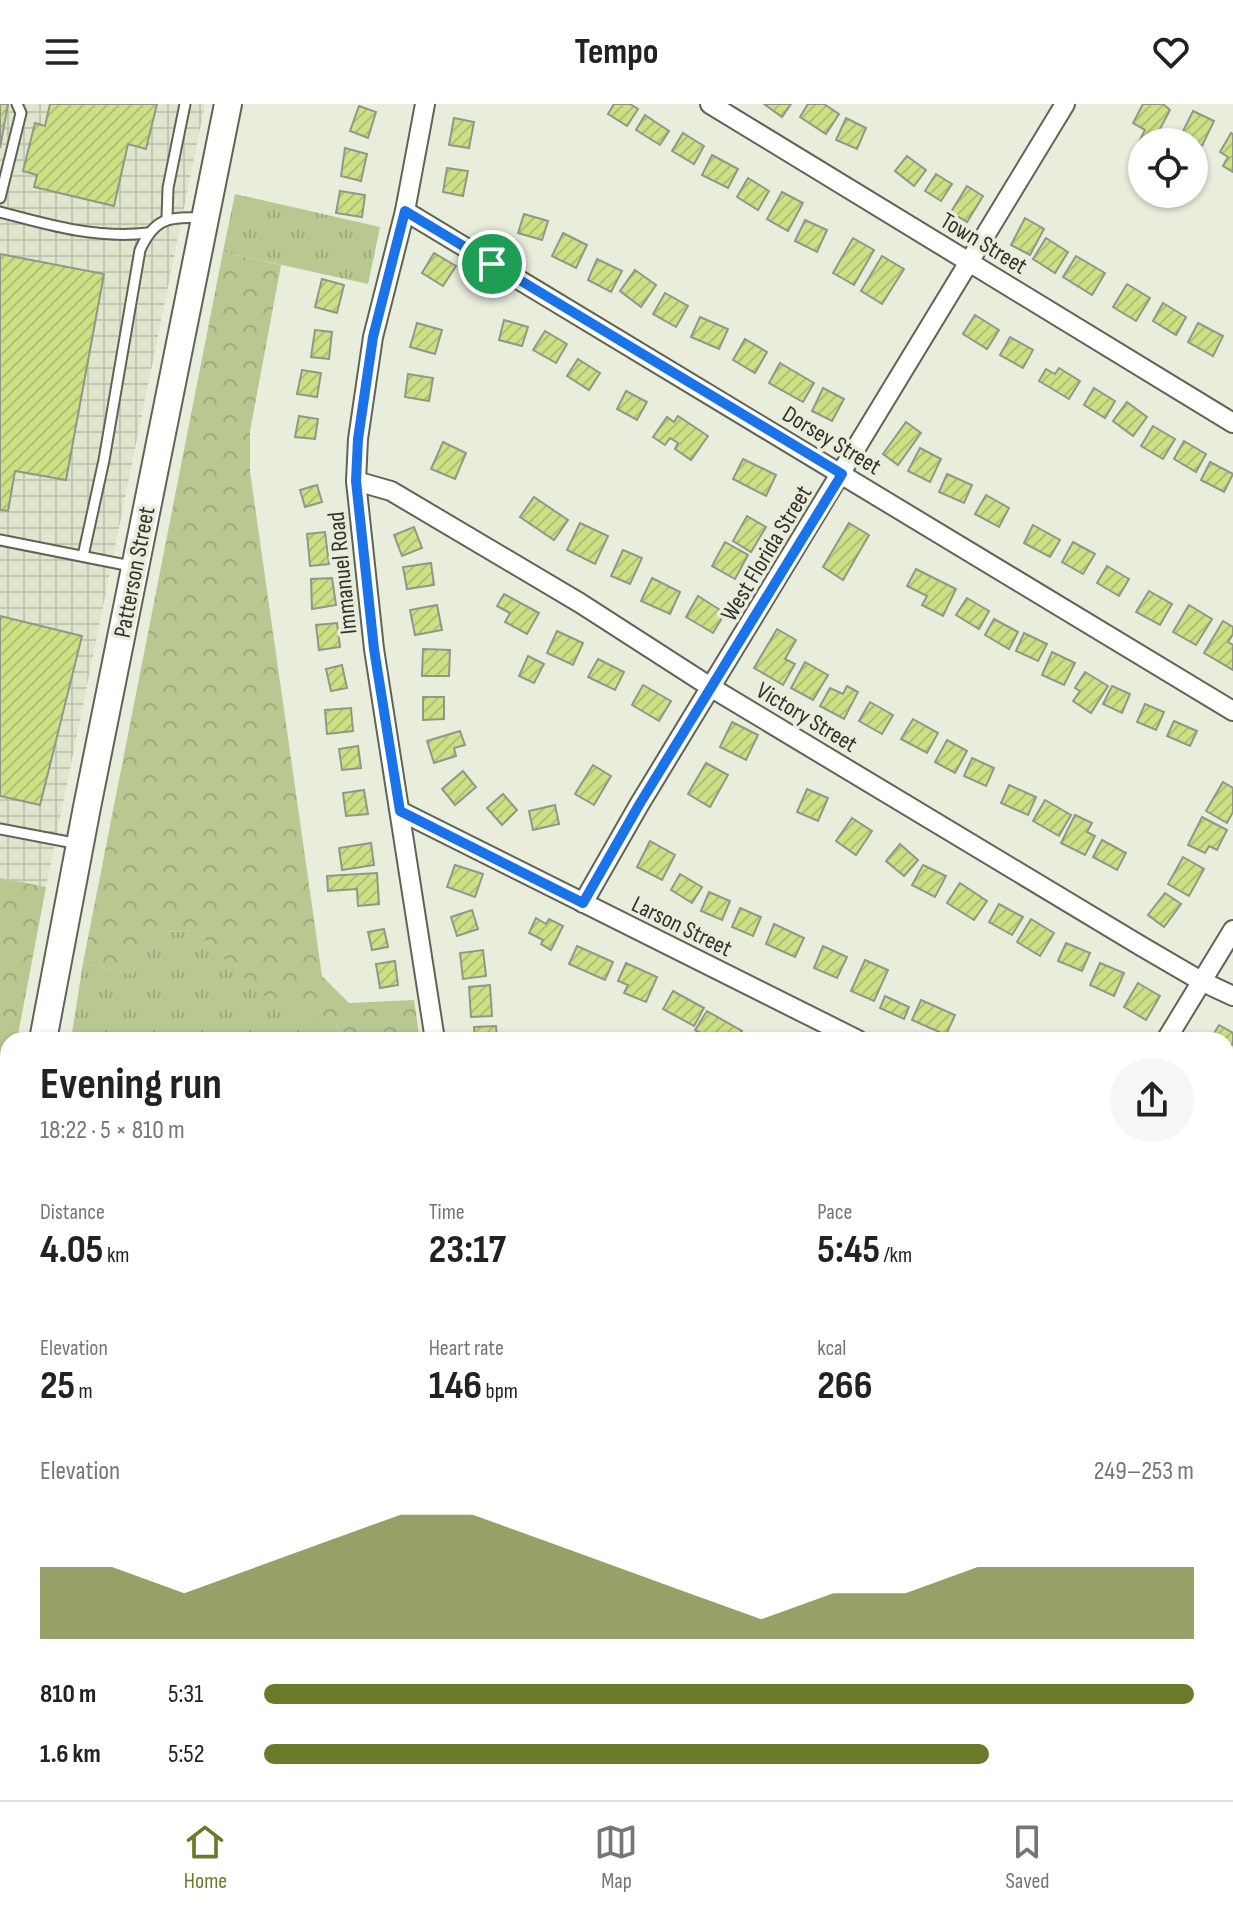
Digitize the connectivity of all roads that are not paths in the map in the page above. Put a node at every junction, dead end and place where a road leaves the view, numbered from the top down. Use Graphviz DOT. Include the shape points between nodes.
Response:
graph roads {
  1 [pos="17,104"];
  2 [pos="185,104"];
  3 [pos="228,104"];
  4 [pos="425,104"];
  5 [pos="710,104"];
  6 [pos="1065,104"];
  7 [pos="0,198"];
  8 [pos="405,211"];
  9 [pos="0,212"];
  10 [pos="167,218"];
  11 [pos="205,218"];
  12 [pos="148,233"];
  13 [pos="970,263"];
  14 [pos="1233,423"];
  15 [pos="842,474"];
  16 [pos="356,481"];
  17 [pos="0,540"];
  18 [pos="83,556"];
  19 [pos="135,566"];
  20 [pos="712,688"];
  21 [pos="1233,711"];
  22 [pos="400,811"];
  23 [pos="5,830"];
  24 [pos="80,844"];
  25 [pos="583,903"];
  26 [pos="1233,930"];
  27 [pos="1201,981"];
  28 [pos="1233,996"];
  29 [pos="45,1032"];
  30 [pos="434,1032"];
  31 [pos="842,1032"];
  32 [pos="1171,1032"];
  1 -- 7 [label="lane" via="21,113"];
  2 -- 10 [label="lane"];
  3 -- 11 [label="main road, Patterson Street"];
  4 -- 8 [label="street, Immanuel Road"];
  5 -- 13 [label="street, Town Street"];
  6 -- 13 [label="street, West Florida Street"];
  8 -- 15 [label="street, Dorsey Street"];
  8 -- 16 [label="street, Immanuel Road" via="373,337"];
  9 -- 12 [label="lane" via="71,230 119,236"];
  10 -- 11 [label="lane"];
  10 -- 12 [label="lane"];
  11 -- 19 [label="main road, Patterson Street"];
  12 -- 18 [label="lane" via="140,250"];
  13 -- 14 [label="street, Town Street"];
  13 -- 15 [label="street, West Florida Street"];
  15 -- 20 [label="street, West Florida Street"];
  15 -- 21 [label="street, Dorsey Street"];
  16 -- 20 [label="street, Victory Street" via="391,491"];
  16 -- 22 [label="street, Immanuel Road" via="374,649"];
  17 -- 18 [label="lane"];
  18 -- 19 [label="lane"];
  19 -- 24 [label="main road, Patterson Street"];
  20 -- 25 [label="street, West Florida Street"];
  20 -- 27 [label="street, Victory Street"];
  22 -- 25 [label="street, Larson Street"];
  22 -- 30 [label="street, Immanuel Road"];
  23 -- 24 [label="lane"];
  24 -- 29 [label="main road, Patterson Street"];
  25 -- 31 [label="street, Larson Street"];
  26 -- 27 [label="street"];
  27 -- 28 [label="street, Victory Street"];
  27 -- 32 [label="street"];
}
